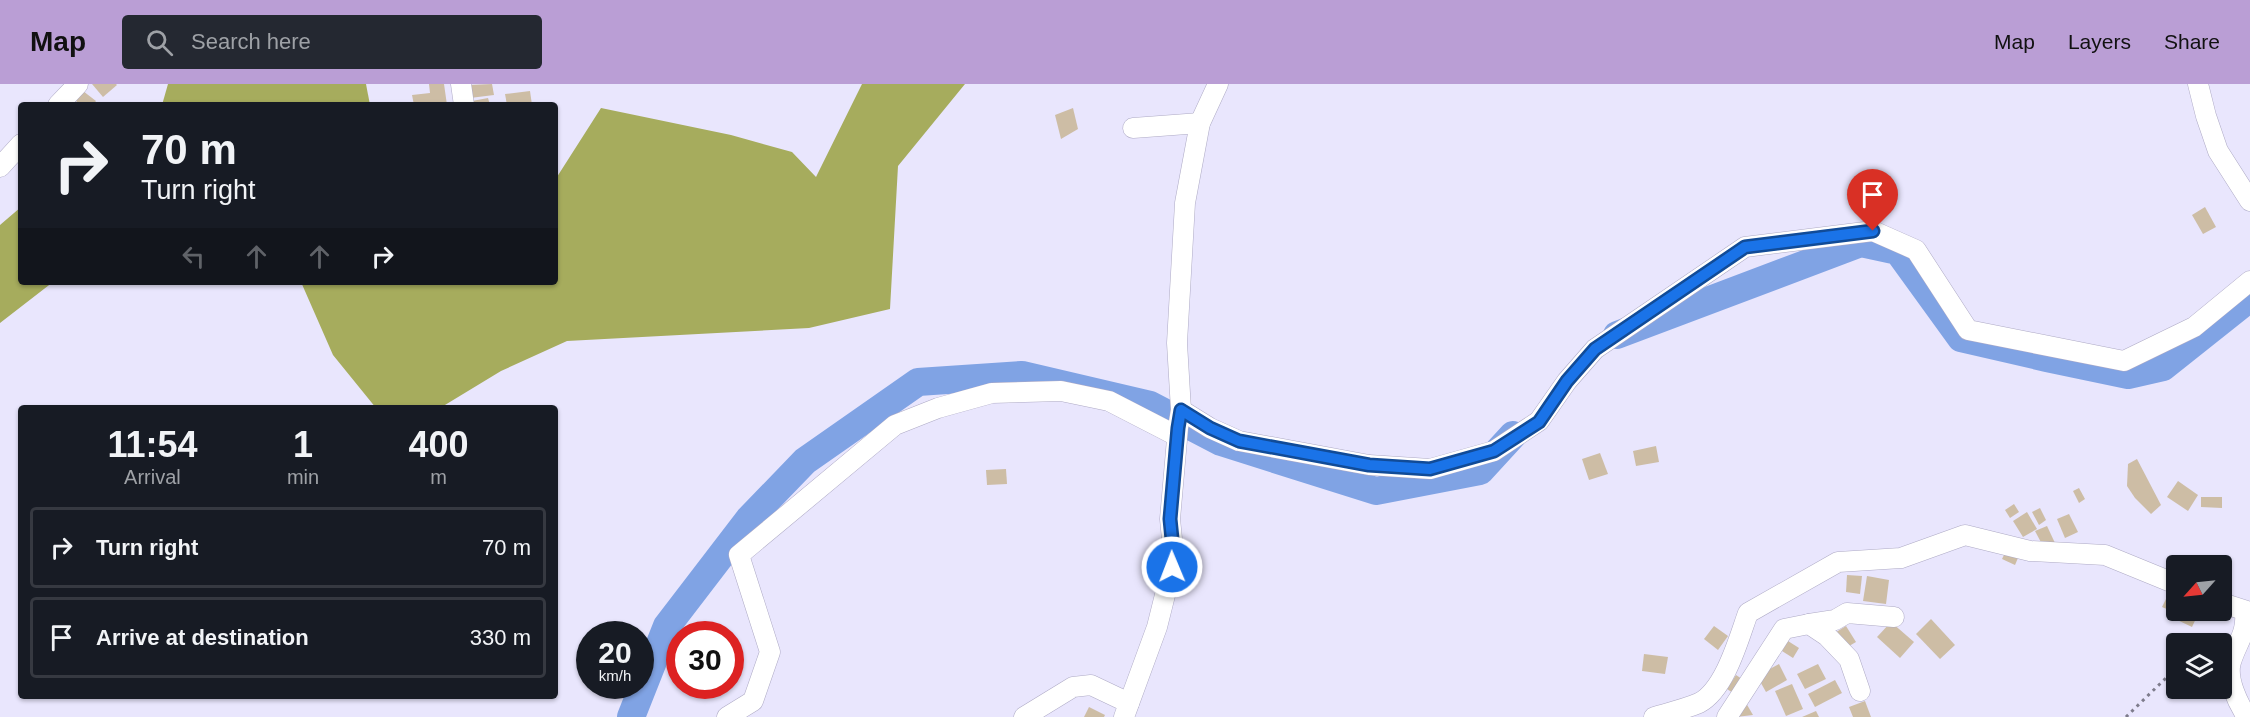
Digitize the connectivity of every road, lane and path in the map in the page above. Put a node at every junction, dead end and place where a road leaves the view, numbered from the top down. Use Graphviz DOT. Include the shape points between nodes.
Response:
graph roads {
  1 [pos="78,84"];
  2 [pos="461,84"];
  3 [pos="1218,84"];
  4 [pos="2198,84"];
  5 [pos="61,102"];
  6 [pos="464,102"];
  7 [pos="1200,123"];
  8 [pos="1133,128"];
  9 [pos="18,147"];
  10 [pos="0,167"];
  11 [pos="2250,201"];
  12 [pos="2250,281"];
  13 [pos="1179,423"];
  14 [pos="2166,580"];
  15 [pos="2232,606"];
  16 [pos="2248,612"];
  17 [pos="1894,617"];
  18 [pos="1809,624"];
  19 [pos="2166,678"];
  20 [pos="1860,691"];
  21 [pos="1127,710"];
  22 [pos="727,717"];
  23 [pos="1024,717"];
  24 [pos="1654,717"];
  25 [pos="1726,717"];
  26 [pos="2126,717"];
  27 [pos="2247,717"];
  1 -- 5 [label="street"];
  2 -- 6 [label="street"];
  3 -- 7 [label="street"];
  4 -- 11 [label="street" via="2218,151"];
  7 -- 8 [label="street"];
  7 -- 13 [label="street" via="1185,203 1177,343"];
  9 -- 10 [label="street"];
  12 -- 13 [label="street" via="2194,327 2124,361 1968,330 1916,250 1873,231 1745,247 1595,349 1539,422 1494,451 1430,469 1369,465 1239,441 1210,428"];
  13 -- 21 [label="street" via="1170,519 1172,567 1157,627"];
  13 -- 22 [label="street" via="1061,391 992,393 895,425 739,555 770,652 753,701"];
  14 -- 24 [label="street" via="2105,555 2030,551 1965,535 1901,558 1838,562 1748,612 1729,667 1718,685 1701,702"];
  15 -- 16 [label="street"];
  16 -- 27 [label="street" via="2230,665 2235,699"];
  17 -- 18 [label="street" via="1847,613 1835,620"];
  18 -- 20 [label="street" via="1849,659"];
  18 -- 25 [label="street" via="1784,629"];
  19 -- 26 [label="path"];
  21 -- 23 [label="street" via="1091,685 1073,687"];
}
